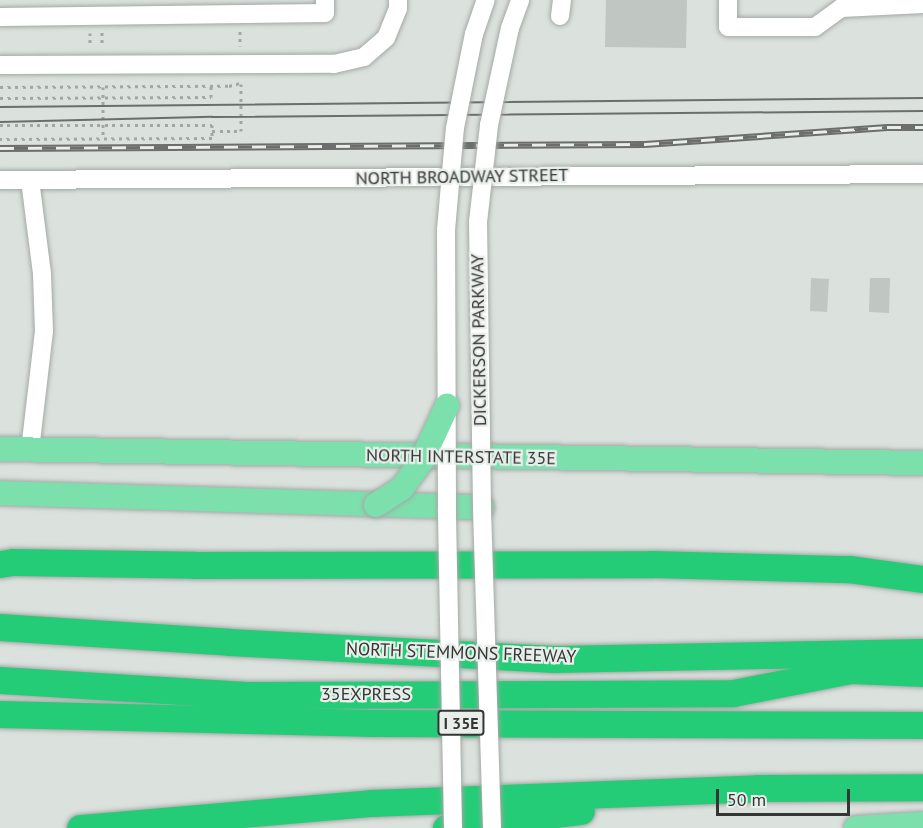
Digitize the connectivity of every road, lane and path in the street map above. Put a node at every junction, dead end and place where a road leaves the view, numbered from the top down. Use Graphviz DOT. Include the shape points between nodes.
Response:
graph roads {
  1 [pos="325,0"];
  2 [pos="398,0"];
  3 [pos="486,0"];
  4 [pos="520,0"];
  5 [pos="728,0"];
  6 [pos="841,4"];
  7 [pos="923,4"];
  8 [pos="64,8"];
  9 [pos="0,17"];
  10 [pos="0,65"];
  11 [pos="241,76"];
  12 [pos="241,83"];
  13 [pos="211,86"];
  14 [pos="0,87"];
  15 [pos="103,87"];
  16 [pos="103,97"];
  17 [pos="0,98"];
  18 [pos="0,125"];
  19 [pos="103,125"];
  20 [pos="212,131"];
  21 [pos="0,139"];
  22 [pos="103,139"];
  23 [pos="923,174"];
  24 [pos="0,180"];
  25 [pos="30,180"];
  26 [pos="447,406"];
  27 [pos="0,449"];
  28 [pos="30,451"];
  29 [pos="923,463"];
  30 [pos="0,493"];
  31 [pos="376,504"];
  32 [pos="482,507"];
  33 [pos="447,508"];
  34 [pos="4,562"];
  35 [pos="923,579"];
  36 [pos="0,627"];
  37 [pos="923,652"];
  38 [pos="923,673"];
  39 [pos="0,680"];
  40 [pos="0,714"];
  41 [pos="923,725"];
  42 [pos="923,787"];
  43 [pos="758,788"];
  44 [pos="923,824"];
  45 [pos="80,828"];
  46 [pos="446,828"];
  47 [pos="453,828"];
  48 [pos="492,828"];
  49 [pos="855,828"];
  1 -- 8 [label="street" via="325,14"];
  2 -- 10 [label="street" via="386,38 364,57 334,64"];
  3 -- 26 [label="street, DICKERSON PARKWAY, bridge" via="474,34 454,128 446,230"];
  4 -- 32 [label="street, DICKERSON PARKWAY, bridge" via="489,125 478,222"];
  5 -- 6 [label="street" via="728,27 815,27"];
  6 -- 7 [label="street"];
  8 -- 9 [label="street"];
  11 -- 12 [label="path"];
  12 -- 13 [label="path"];
  12 -- 20 [label="path" via="241,131"];
  13 -- 15 [label="path"];
  13 -- 16 [label="path" via="211,97"];
  14 -- 15 [label="path"];
  15 -- 16 [label="path"];
  16 -- 17 [label="path"];
  16 -- 19 [label="path"];
  18 -- 19 [label="path"];
  19 -- 20 [label="path" via="212,125"];
  19 -- 22 [label="path"];
  20 -- 22 [label="path" via="212,138"];
  21 -- 22 [label="path"];
  23 -- 25 [label="street, NORTH BROADWAY STREET"];
  24 -- 25 [label="street, NORTH BROADWAY STREET"];
  25 -- 28 [label="street" via="42,274 44,331"];
  26 -- 31 [label="main road, bridge" via="422,460 402,488"];
  26 -- 33 [label="street, DICKERSON PARKWAY, bridge"];
  27 -- 28 [label="main road, NORTH INTERSTATE 35E"];
  28 -- 29 [label="main road, NORTH INTERSTATE 35E"];
  30 -- 31 [label="main road"];
  31 -- 33 [label="main road"];
  32 -- 33 [label="main road"];
  32 -- 48 [label="street, DICKERSON PARKWAY, bridge"];
  33 -- 47 [label="street, DICKERSON PARKWAY, bridge"];
  34 -- 35 [label="highway" via="651,564 849,569"];
  36 -- 37 [label="highway, NORTH STEMMONS FREEWAY" via="554,659"];
  38 -- 39 [label="highway, 35EXPRESS" via="850,670 733,693 247,695"];
  40 -- 41 [label="highway, I 35E" via="373,723"];
  42 -- 43 [label="highway"];
  43 -- 45 [label="highway" via="371,803"];
  43 -- 46 [label="highway"];
  44 -- 49 [label="main road"];
}
